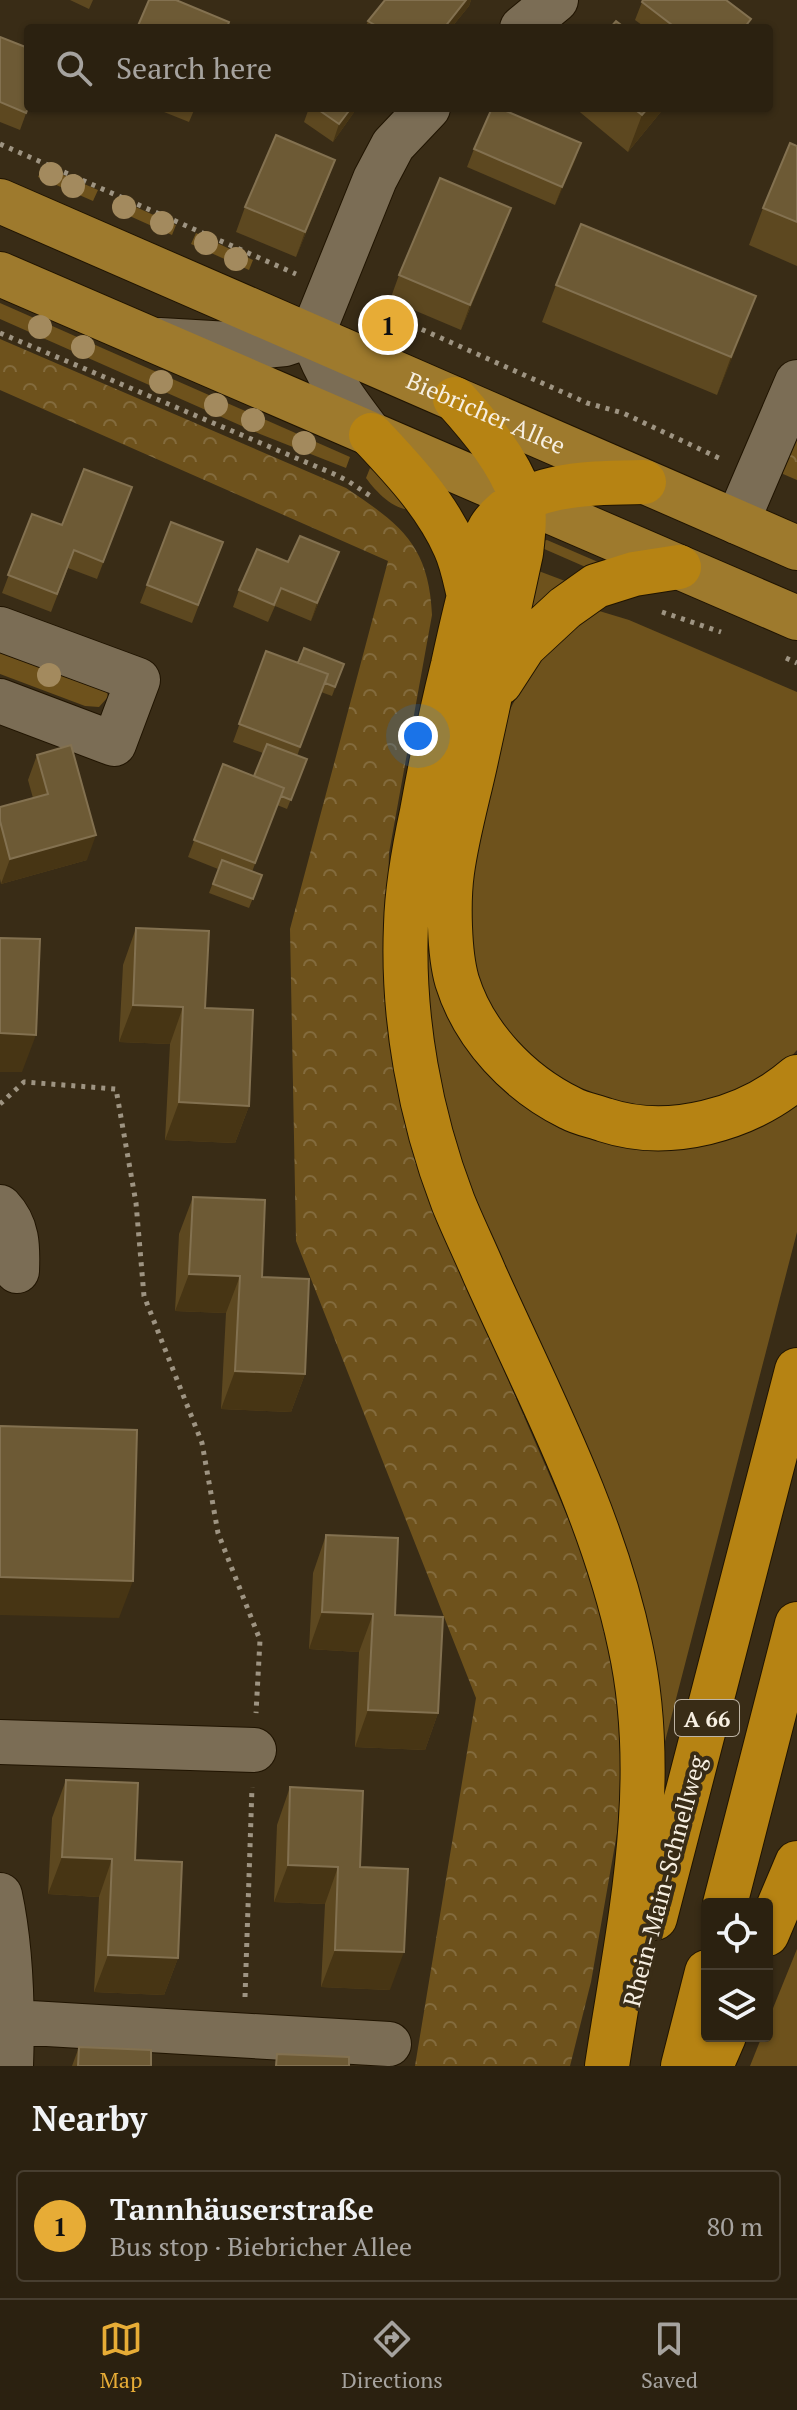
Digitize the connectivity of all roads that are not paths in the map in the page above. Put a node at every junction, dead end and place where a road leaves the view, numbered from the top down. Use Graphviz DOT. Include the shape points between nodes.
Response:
graph roads {
  1 [pos="556,0"];
  2 [pos="527,24"];
  3 [pos="424,112"];
  4 [pos="0,201"];
  5 [pos="0,274"];
  6 [pos="312,335"];
  7 [pos="156,340"];
  8 [pos="797,382"];
  9 [pos="455,399"];
  10 [pos="371,435"];
  11 [pos="644,482"];
  12 [pos="522,499"];
  13 [pos="737,522"];
  14 [pos="797,548"];
  15 [pos="679,567"];
  16 [pos="469,596"];
  17 [pos="0,629"];
  18 [pos="790,637"];
  19 [pos="489,698"];
  20 [pos="0,701"];
  21 [pos="797,1077"];
  22 [pos="0,1207"];
  23 [pos="17,1271"];
  24 [pos="797,1370"];
  25 [pos="797,1624"];
  26 [pos="0,1742"];
  27 [pos="254,1750"];
  28 [pos="797,1863"];
  29 [pos="0,1895"];
  30 [pos="727,1898"];
  31 [pos="773,1920"];
  32 [pos="701,1996"];
  33 [pos="13,2022"];
  34 [pos="721,2042"];
  35 [pos="389,2044"];
  36 [pos="11,2066"];
  37 [pos="607,2066"];
  38 [pos="616,2066"];
  39 [pos="683,2066"];
  40 [pos="711,2066"];
  1 -- 2 [label="street"];
  3 -- 6 [label="street" via="393,145 375,179"];
  4 -- 6 [label="main road, Biebricher Allee"];
  5 -- 7 [label="main road"];
  6 -- 7 [label="street" via="264,346"];
  6 -- 9 [label="main road, Biebricher Allee"];
  6 -- 10 [label="street" via="322,365"];
  7 -- 10 [label="main road"];
  8 -- 13 [label="street"];
  9 -- 11 [label="main road, Biebricher Allee"];
  9 -- 12 [label="highway" via="484,432"];
  10 -- 12 [label="main road"];
  10 -- 16 [label="highway" via="443,524"];
  11 -- 12 [label="highway" via="593,483"];
  11 -- 13 [label="main road, Biebricher Allee"];
  12 -- 15 [label="main road"];
  12 -- 16 [label="highway" via="490,529"];
  12 -- 19 [label="highway" via="521,553"];
  13 -- 14 [label="main road, Biebricher Allee"];
  15 -- 18 [label="main road"];
  15 -- 19 [label="highway" via="596,586 524,646"];
  16 -- 37 [label="highway" via="413,857 405,987 413,1056 452,1201 600,1539 630,1645 641,1705 641,1844"];
  17 -- 20 [label="street" via="138,680 114,744"];
  19 -- 21 [label="highway" via="452,873 450,929 457,980 475,1021 501,1057 534,1087 572,1109 615,1123 659,1128 704,1124 746,1110"];
  22 -- 23 [label="street" via="14,1225"];
  24 -- 38 [label="highway, Rhein-Main-Schnellweg / A 66"];
  25 -- 30 [label="highway, A 66"];
  26 -- 27 [label="street"];
  28 -- 31 [label="highway"];
  29 -- 33 [label="street"];
  32 -- 39 [label="highway"];
  33 -- 35 [label="street"];
  33 -- 36 [label="street"];
  34 -- 40 [label="highway"];
}
